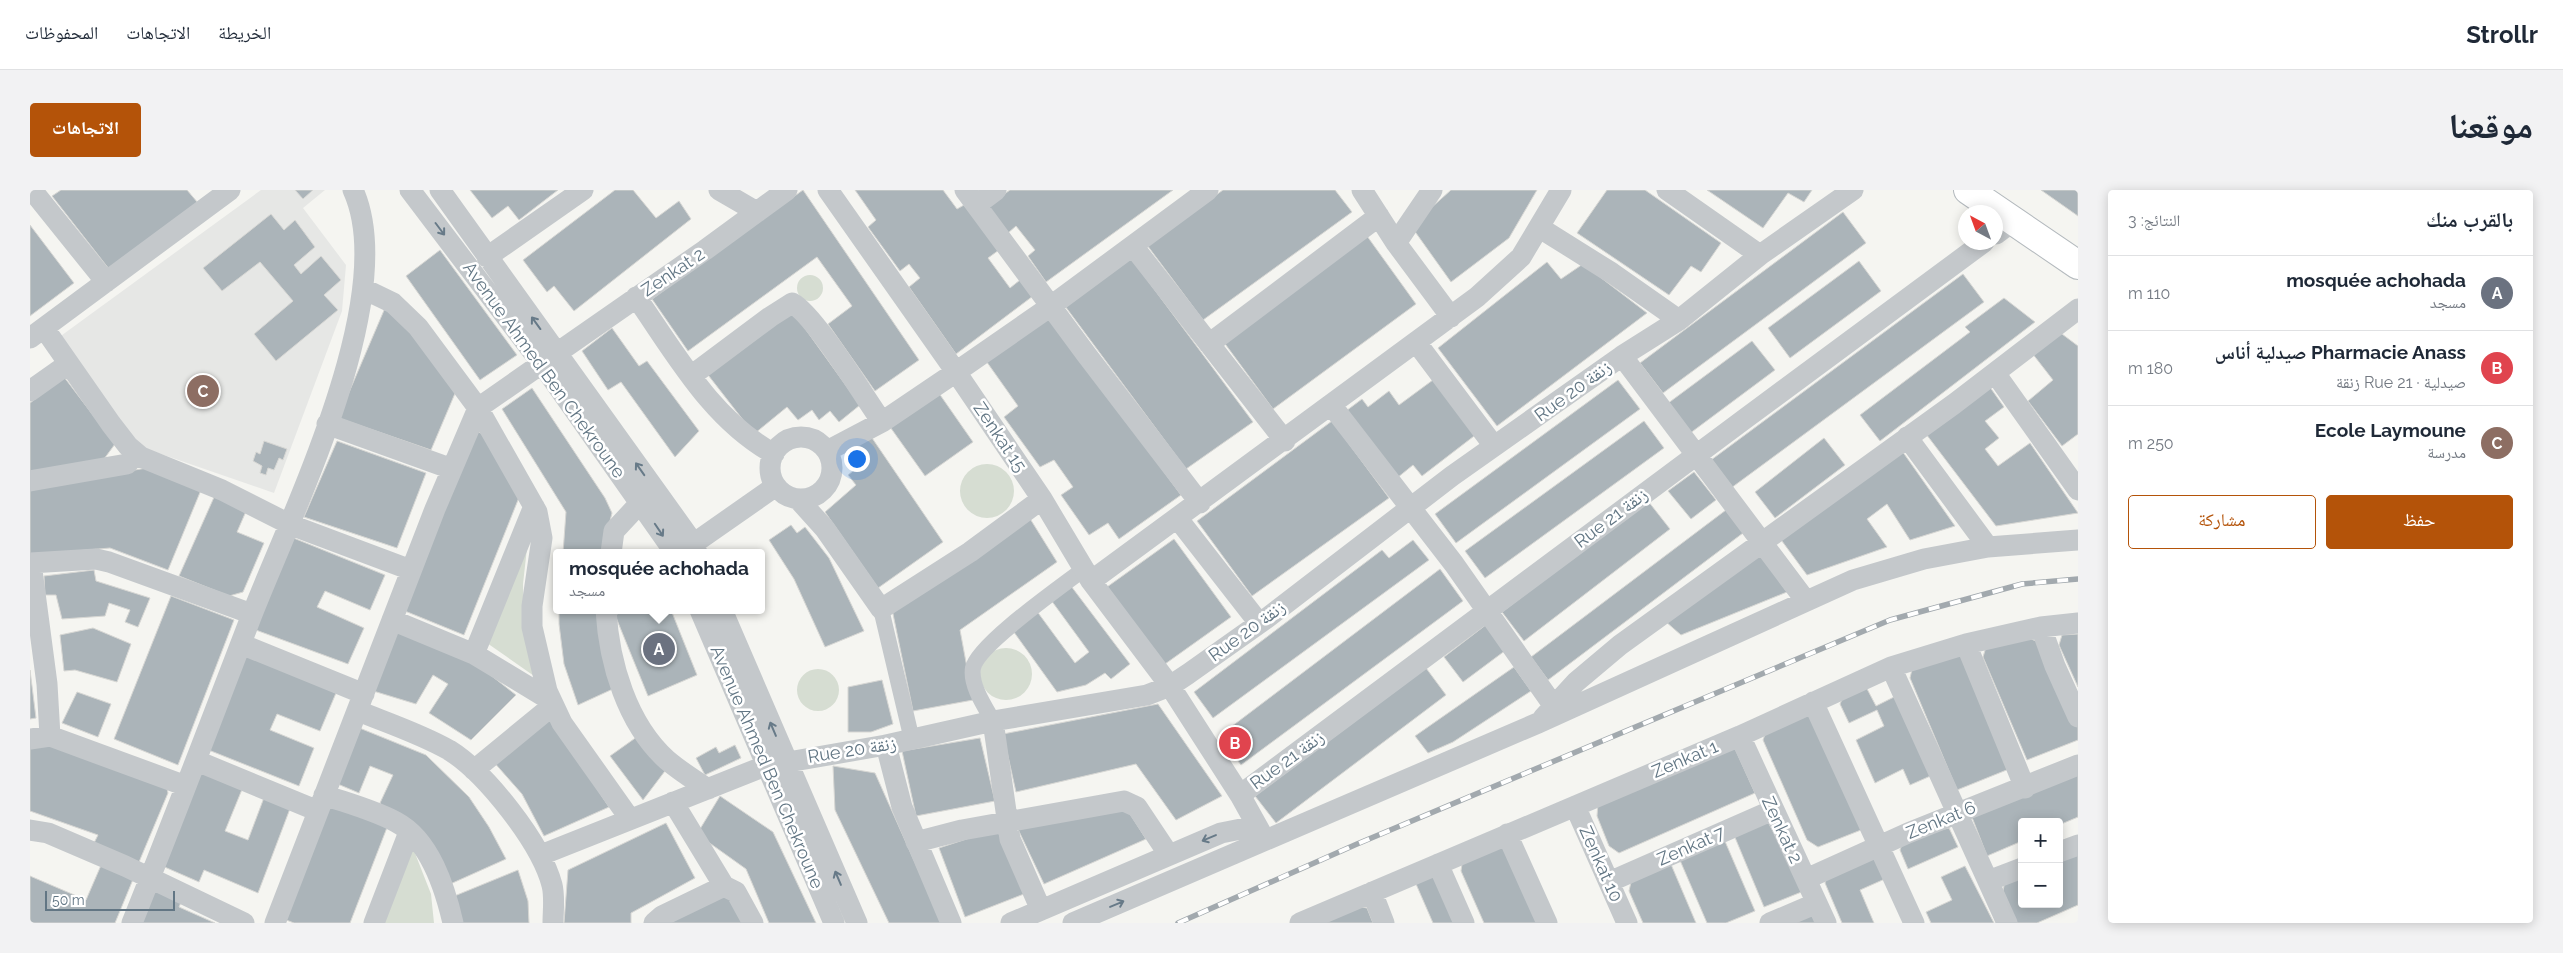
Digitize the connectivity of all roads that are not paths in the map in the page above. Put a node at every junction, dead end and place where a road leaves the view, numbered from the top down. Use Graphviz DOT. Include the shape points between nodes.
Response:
graph roads {
  1 [pos="230,190"];
  2 [pos="353,190"];
  3 [pos="410,190"];
  4 [pos="440,190"];
  5 [pos="583,190"];
  6 [pos="719,190"];
  7 [pos="787,190"];
  8 [pos="828,190"];
  9 [pos="996,190"];
  10 [pos="1208,190"];
  11 [pos="1362,190"];
  12 [pos="1432,190"];
  13 [pos="1561,190"];
  14 [pos="1667,190"];
  15 [pos="1853,190"];
  16 [pos="1980,193"];
  17 [pos="36,195"];
  18 [pos="971,198"];
  19 [pos="757,212"];
  20 [pos="1379,216"];
  21 [pos="1540,228"];
  22 [pos="2004,228"];
  23 [pos="1396,243"];
  24 [pos="1133,246"];
  25 [pos="1973,250"];
  26 [pos="1760,255"];
  27 [pos="488,257"];
  28 [pos="2078,265"];
  29 [pos="106,282"];
  30 [pos="364,288"];
  31 [pos="636,297"];
  32 [pos="1050,306"];
  33 [pos="2078,309"];
  34 [pos="1451,317"];
  35 [pos="1678,320"];
  36 [pos="37,333"];
  37 [pos="1416,342"];
  38 [pos="1209,344"];
  39 [pos="1622,356"];
  40 [pos="550,358"];
  41 [pos="68,364"];
  42 [pos="956,372"];
  43 [pos="1995,373"];
  44 [pos="691,376"];
  45 [pos="30,391"];
  46 [pos="1332,406"];
  47 [pos="478,408"];
  48 [pos="882,422"];
  49 [pos="327,424"];
  50 [pos="1907,438"];
  51 [pos="1285,441"];
  52 [pos="1494,446"];
  53 [pos="827,451"];
  54 [pos="136,454"];
  55 [pos="774,454"];
  56 [pos="1695,455"];
  57 [pos="452,469"];
  58 [pos="30,481"];
  59 [pos="776,486"];
  60 [pos="2078,490"];
  61 [pos="798,499"];
  62 [pos="1042,499"];
  63 [pos="641,502"];
  64 [pos="1200,503"];
  65 [pos="534,506"];
  66 [pos="1411,507"];
  67 [pos="1178,519"];
  68 [pos="291,525"];
  69 [pos="2078,540"];
  70 [pos="1763,544"];
  71 [pos="1988,547"];
  72 [pos="612,549"];
  73 [pos="685,549"];
  74 [pos="686,549"];
  75 [pos="690,549"];
  76 [pos="31,563"];
  77 [pos="411,570"];
  78 [pos="1088,575"];
  79 [pos="1806,601"];
  80 [pos="881,609"];
  81 [pos="1488,612"];
  82 [pos="252,614"];
  83 [pos="607,614"];
  84 [pos="702,614"];
  85 [pos="724,614"];
  86 [pos="392,620"];
  87 [pos="1259,623"];
  88 [pos="2078,623"];
  89 [pos="2041,627"];
  90 [pos="241,644"];
  91 [pos="1966,644"];
  92 [pos="474,654"];
  93 [pos="1891,667"];
  94 [pos="1170,686"];
  95 [pos="361,702"];
  96 [pos="1813,702"];
  97 [pos="551,703"];
  98 [pos="1553,705"];
  99 [pos="2078,717"];
  100 [pos="993,721"];
  101 [pos="1538,723"];
  102 [pos="1740,736"];
  103 [pos="40,738"];
  104 [pos="912,740"];
  105 [pos="886,745"];
  106 [pos="787,760"];
  107 [pos="196,761"];
  108 [pos="2078,765"];
  109 [pos="765,766"];
  110 [pos="474,770"];
  111 [pos="186,786"];
  112 [pos="2025,788"];
  113 [pos="708,789"];
  114 [pos="1240,795"];
  115 [pos="673,802"];
  116 [pos="321,803"];
  117 [pos="1575,806"];
  118 [pos="1773,810"];
  119 [pos="1958,813"];
  120 [pos="630,819"];
  121 [pos="1006,821"];
  122 [pos="30,830"];
  123 [pos="409,832"];
  124 [pos="1261,833"];
  125 [pos="1507,834"];
  126 [pos="916,842"];
  127 [pos="2078,845"];
  128 [pos="1880,846"];
  129 [pos="2063,851"];
  130 [pos="1169,854"];
  131 [pos="540,855"];
  132 [pos="1438,864"];
  133 [pos="2018,870"];
  134 [pos="150,878"];
  135 [pos="1806,879"];
  136 [pos="1988,881"];
  137 [pos="1609,882"];
  138 [pos="724,886"];
  139 [pos="1372,892"];
  140 [pos="1817,903"];
  141 [pos="1041,910"];
  142 [pos="132,923"];
  143 [pos="244,923"];
  144 [pos="275,923"];
  145 [pos="374,923"];
  146 [pos="453,923"];
  147 [pos="553,923"];
  148 [pos="654,923"];
  149 [pos="753,923"];
  150 [pos="834,923"];
  151 [pos="857,923"];
  152 [pos="952,923"];
  153 [pos="1011,923"];
  154 [pos="1073,923"];
  155 [pos="1300,923"];
  156 [pos="1384,923"];
  157 [pos="1464,923"];
  158 [pos="1547,923"];
  159 [pos="1626,923"];
  160 [pos="1770,923"];
  161 [pos="1826,923"];
  162 [pos="1914,923"];
  163 [pos="2007,923"];
  1 -- 29 [label="street"];
  2 -- 30 [label="street" via="362,215 366,246"];
  3 -- 40 [label="street, Avenue Ahmed Ben Chekroune, one-way"];
  4 -- 27 [label="street, Avenue Ahmed Ben Chekroune"];
  5 -- 27 [label="street"];
  6 -- 19 [label="street"];
  7 -- 19 [label="street, Zenkat 2"];
  8 -- 42 [label="street, Zenkat 15"];
  9 -- 18 [label="street"];
  10 -- 24 [label="street"];
  11 -- 20 [label="street"];
  12 -- 23 [label="street"];
  13 -- 21 [label="street"];
  14 -- 26 [label="street"];
  15 -- 26 [label="street, Rue 20 زنقة"];
  16 -- 22 [label="main road"];
  17 -- 29 [label="street"];
  18 -- 32 [label="street"];
  19 -- 31 [label="street, Zenkat 2"];
  20 -- 23 [label="street"];
  20 -- 38 [label="street"];
  21 -- 34 [label="street" via="1507,272"];
  21 -- 35 [label="street"];
  22 -- 28 [label="main road"];
  23 -- 34 [label="street"];
  24 -- 32 [label="street"];
  24 -- 38 [label="street"];
  25 -- 56 [label="street, Rue 21 زنقة"];
  26 -- 35 [label="street, Rue 20 زنقة"];
  40 -- 27 [label="street, Avenue Ahmed Ben Chekroune, one-way"];
  29 -- 36 [label="street"];
  30 -- 47 [label="street" via="383,296 408,316"];
  30 -- 49 [label="street" via="346,364"];
  31 -- 40 [label="street, Zenkat 2"];
  31 -- 44 [label="street"];
  32 -- 42 [label="street"];
  32 -- 64 [label="street"];
  33 -- 43 [label="street"];
  34 -- 37 [label="street"];
  35 -- 39 [label="street, Rue 20 زنقة"];
  36 -- 41 [label="street"];
  37 -- 46 [label="street"];
  37 -- 52 [label="street"];
  38 -- 51 [label="street"];
  39 -- 52 [label="street, Rue 20 زنقة"];
  39 -- 56 [label="street"];
  40 -- 47 [label="street, Zenkat 2"];
  40 -- 63 [label="street, Avenue Ahmed Ben Chekroune"];
  74 -- 40 [label="street, Avenue Ahmed Ben Chekroune, one-way"];
  41 -- 45 [label="street"];
  41 -- 54 [label="street"];
  42 -- 48 [label="street"];
  42 -- 62 [label="street, Zenkat 15"];
  43 -- 50 [label="street"];
  43 -- 60 [label="street"];
  44 -- 48 [label="street" via="792,303 822,335"];
  44 -- 55 [label="street" via="724,418"];
  46 -- 51 [label="street"];
  46 -- 66 [label="street"];
  47 -- 57 [label="street"];
  47 -- 65 [label="street"];
  48 -- 53 [label="street"];
  49 -- 57 [label="street"];
  49 -- 68 [label="street"];
  50 -- 70 [label="street"];
  50 -- 71 [label="street"];
  51 -- 64 [label="street"];
  52 -- 66 [label="street, Rue 20 زنقة"];
  53 -- 55 [label="street" via="815,440 800,437 784,442"];
  53 -- 61 [label="street" via="832,467 828,484 815,496"];
  54 -- 58 [label="street" via="127,464"];
  54 -- 68 [label="street" via="222,490"];
  55 -- 59 [label="street" via="770,464"];
  56 -- 70 [label="street"];
  56 -- 81 [label="street, Rue 21 زنقة"];
  57 -- 77 [label="street"];
  59 -- 61 [label="street"];
  59 -- 75 [label="street"];
  61 -- 80 [label="street" via="825,529"];
  62 -- 78 [label="street, Zenkat 15"];
  62 -- 80 [label="street" via="970,552"];
  63 -- 72 [label="street" via="614,531"];
  63 -- 73 [label="street, Avenue Ahmed Ben Chekroune, one-way"];
  64 -- 67 [label="street"];
  65 -- 92 [label="street"];
  65 -- 97 [label="street" via="542,538 532,627 535,650"];
  66 -- 81 [label="street"];
  66 -- 87 [label="street, Rue 20 زنقة"];
  67 -- 78 [label="street"];
  67 -- 87 [label="street"];
  68 -- 77 [label="street"];
  68 -- 82 [label="street"];
  69 -- 71 [label="street"];
  70 -- 79 [label="street"];
  70 -- 98 [label="street" via="1620,646"];
  71 -- 79 [label="street" via="1891,568 1853,580"];
  76 -- 82 [label="street" via="96,559"];
  76 -- 103 [label="street" via="45,667"];
  77 -- 86 [label="street"];
  78 -- 94 [label="street, Zenkat 15"];
  78 -- 100 [label="street" via="1010,627 976,659 974,679"];
  79 -- 101 [label="street"];
  80 -- 104 [label="street"];
  81 -- 98 [label="street"];
  81 -- 114 [label="street, Rue 21 زنقة"];
  82 -- 90 [label="street"];
  83 -- 113 [label="street" via="613,660 637,721 667,760"];
  84 -- 109 [label="street, Avenue Ahmed Ben Chekroune"];
  106 -- 85 [label="street, Avenue Ahmed Ben Chekroune, one-way"];
  86 -- 92 [label="street"];
  86 -- 95 [label="street"];
  87 -- 94 [label="street, Rue 20 زنقة"];
  88 -- 89 [label="street, Zenkat 1"];
  89 -- 91 [label="street, Zenkat 1"];
  89 -- 99 [label="street"];
  90 -- 95 [label="street"];
  90 -- 107 [label="street"];
  91 -- 93 [label="street, Zenkat 1"];
  91 -- 112 [label="street"];
  92 -- 97 [label="street"];
  93 -- 96 [label="street, Zenkat 1"];
  93 -- 119 [label="street"];
  94 -- 100 [label="street, Rue 20 زنقة" via="1147,695"];
  94 -- 114 [label="street, Zenkat 15"];
  95 -- 110 [label="street" via="436,743"];
  95 -- 116 [label="street"];
  96 -- 102 [label="street, Zenkat 1"];
  96 -- 128 [label="street"];
  97 -- 110 [label="street"];
  97 -- 120 [label="street"];
  98 -- 101 [label="street"];
  100 -- 104 [label="street, Rue 20 زنقة"];
  100 -- 121 [label="street"];
  101 -- 124 [label="street"];
  102 -- 117 [label="street, Zenkat 1"];
  102 -- 118 [label="street, Zenkat 2"];
  103 -- 111 [label="street"];
  104 -- 105 [label="street, Rue 20 زنقة"];
  105 -- 106 [label="street, Rue 20 زنقة"];
  105 -- 126 [label="street" via="897,792"];
  106 -- 109 [label="street, Rue 20 زنقة"];
  151 -- 106 [label="street, Avenue Ahmed Ben Chekroune, one-way"];
  107 -- 111 [label="street"];
  107 -- 116 [label="street"];
  108 -- 112 [label="street, Zenkat 6"];
  109 -- 113 [label="street, Rue 20 زنقة"];
  109 -- 150 [label="street, Avenue Ahmed Ben Chekroune"];
  110 -- 131 [label="street"];
  111 -- 134 [label="street"];
  112 -- 119 [label="street, Zenkat 6"];
  113 -- 115 [label="street, Rue 20 زنقة"];
  114 -- 124 [label="street, Zenkat 15"];
  115 -- 120 [label="street, Rue 20 زنقة"];
  115 -- 138 [label="street"];
  116 -- 123 [label="street" via="394,821"];
  116 -- 144 [label="street"];
  117 -- 125 [label="street, Zenkat 1"];
  117 -- 137 [label="street, Zenkat 10"];
  118 -- 135 [label="street, Zenkat 2"];
  118 -- 137 [label="street, Zenkat 7"];
  119 -- 128 [label="street, Zenkat 6"];
  119 -- 136 [label="street"];
  120 -- 131 [label="street, Rue 20 زنقة"];
  121 -- 126 [label="street"];
  121 -- 130 [label="street" via="1112,802 1130,802"];
  121 -- 141 [label="street" via="1010,839"];
  122 -- 134 [label="street" via="72,843"];
  123 -- 145 [label="street"];
  123 -- 146 [label="street" via="422,846 436,873"];
  124 -- 130 [label="street, one-way" via="1221,833"];
  154 -- 124 [label="street, one-way"];
  125 -- 132 [label="street, Zenkat 1"];
  125 -- 158 [label="street"];
  126 -- 152 [label="street"];
  127 -- 129 [label="street"];
  128 -- 135 [label="street, Zenkat 6"];
  128 -- 162 [label="street"];
  130 -- 141 [label="street"];
  131 -- 147 [label="street" via="553,886"];
  132 -- 139 [label="street, Zenkat 1"];
  132 -- 157 [label="street"];
  133 -- 136 [label="street"];
  134 -- 142 [label="street"];
  134 -- 143 [label="street"];
  135 -- 140 [label="street, Zenkat 2"];
  136 -- 163 [label="street"];
  137 -- 159 [label="street, Zenkat 10"];
  138 -- 148 [label="street"];
  138 -- 149 [label="street" via="736,892"];
  139 -- 155 [label="street, Zenkat 1"];
  139 -- 156 [label="street"];
  140 -- 160 [label="street"];
  140 -- 161 [label="street, Zenkat 2"];
  141 -- 153 [label="street"];
}
